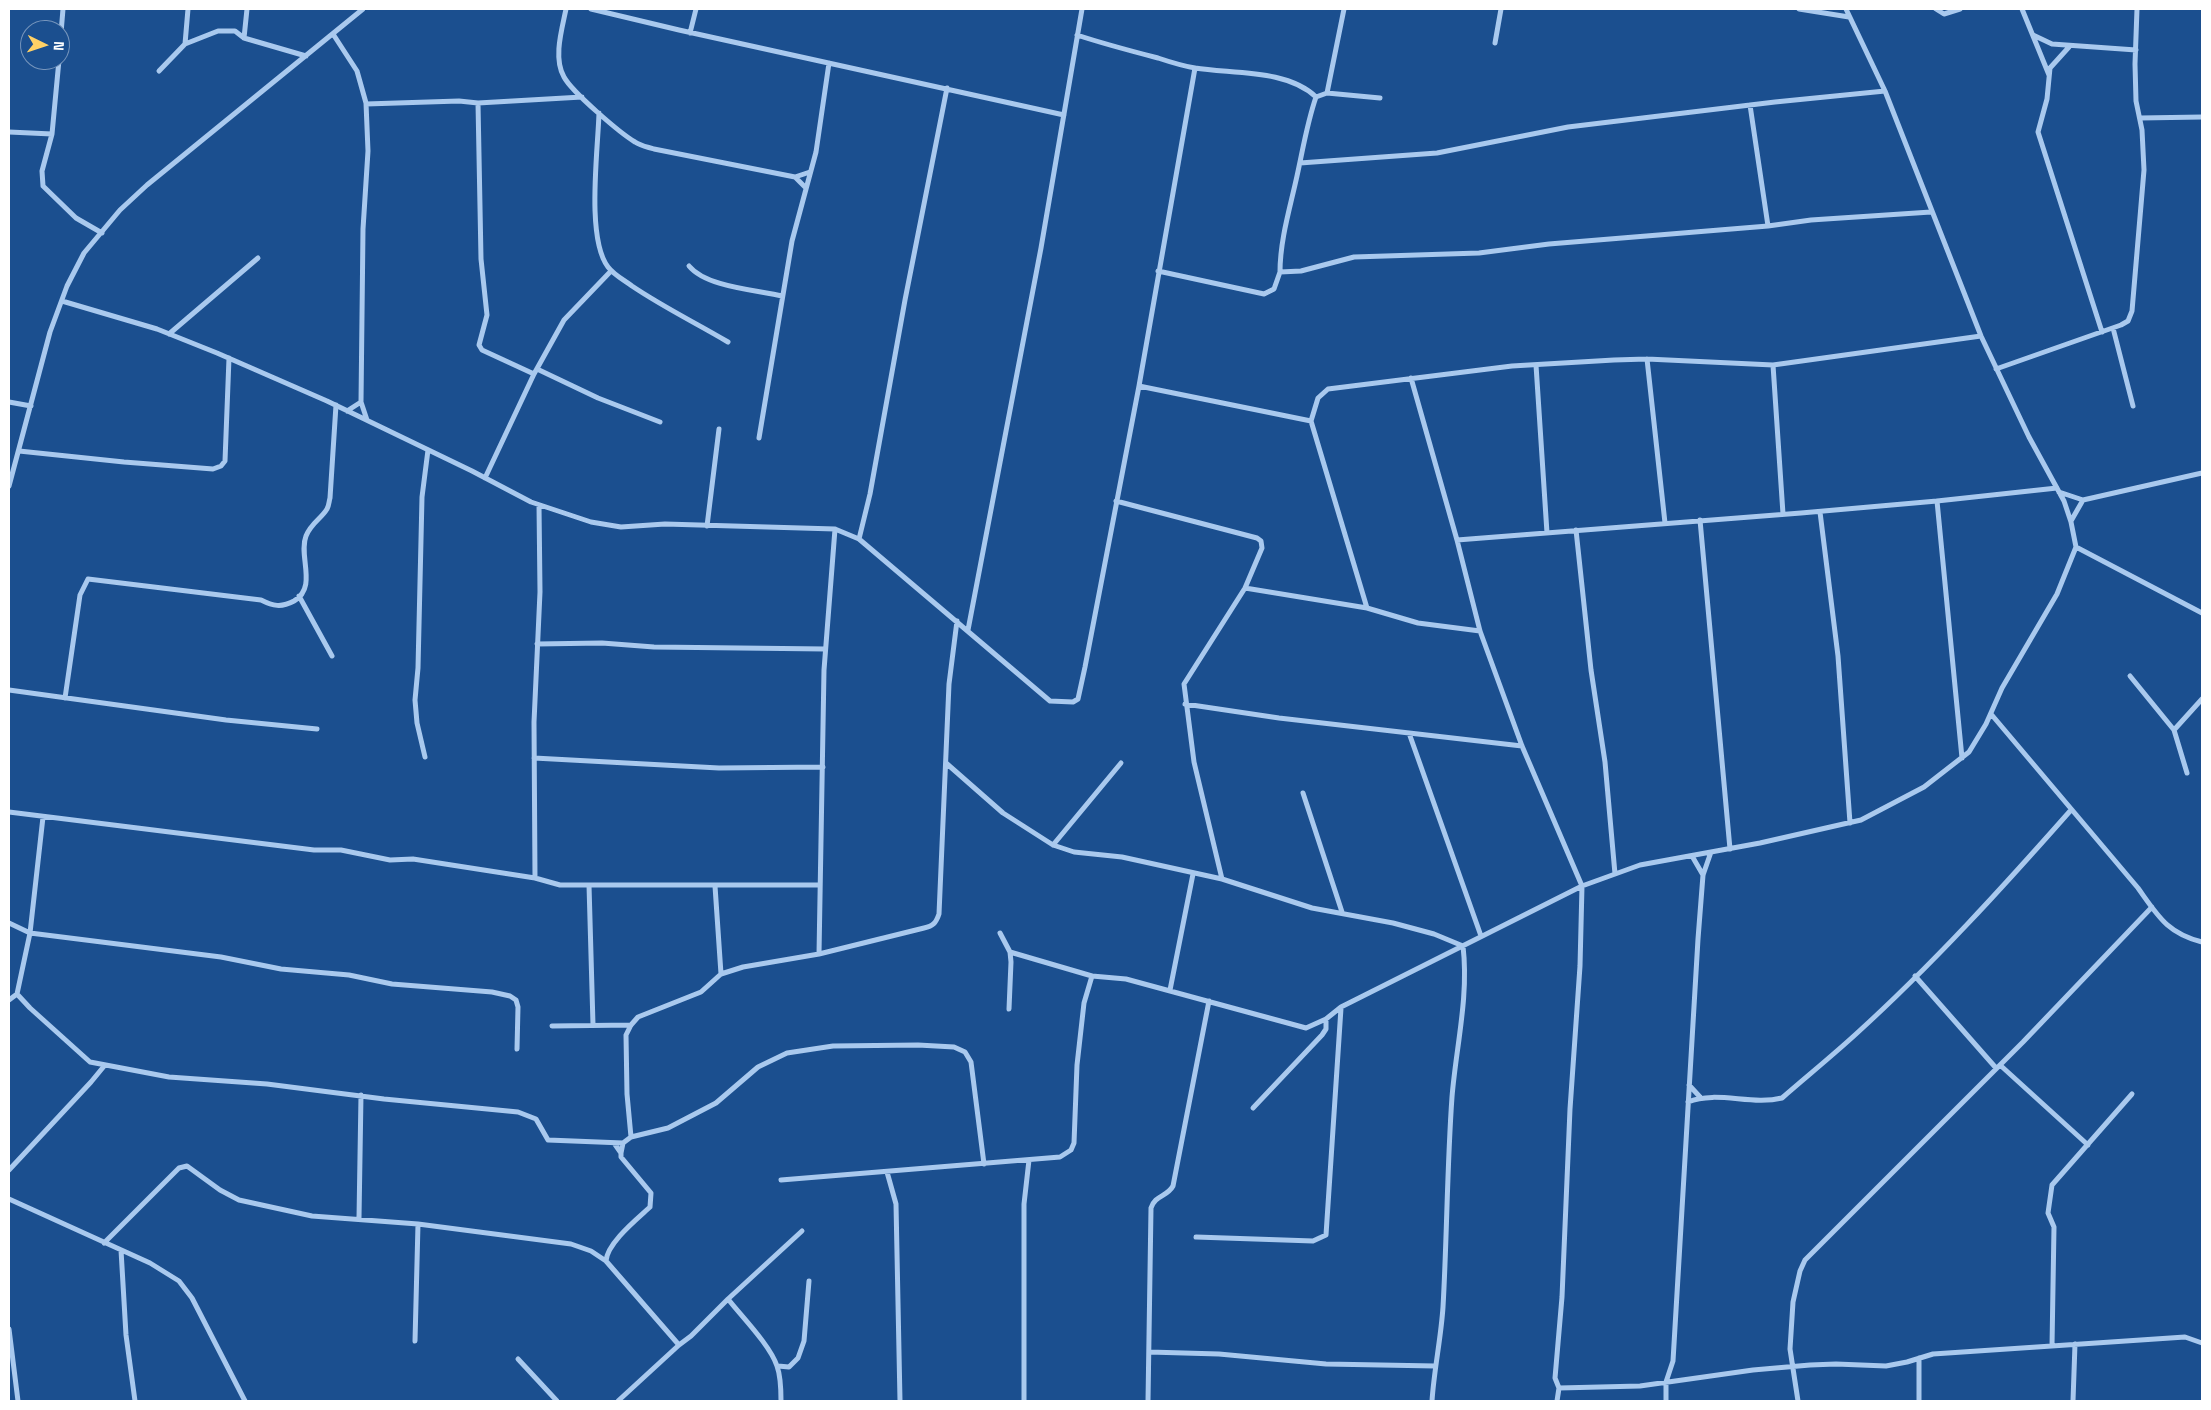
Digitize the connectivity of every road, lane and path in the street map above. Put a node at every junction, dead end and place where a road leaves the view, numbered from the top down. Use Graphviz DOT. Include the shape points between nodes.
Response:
graph roads {
  1 [pos="188,9"];
  2 [pos="247,9"];
  3 [pos="363,9"];
  4 [pos="566,9"];
  5 [pos="591,9"];
  6 [pos="696,9"];
  7 [pos="1082,9"];
  8 [pos="1344,9"];
  9 [pos="1501,9"];
  10 [pos="1799,9"];
  11 [pos="1846,9"];
  12 [pos="1936,9"];
  13 [pos="1960,9"];
  14 [pos="2022,9"];
  15 [pos="2137,9"];
  16 [pos="1849,17"];
  17 [pos="690,33"];
  18 [pos="333,34"];
  19 [pos="1077,35"];
  20 [pos="2033,35"];
  21 [pos="244,38"];
  22 [pos="1495,43"];
  23 [pos="185,44"];
  24 [pos="2069,46"];
  25 [pos="2136,50"];
  26 [pos="306,56"];
  27 [pos="829,63"];
  28 [pos="1195,68"];
  29 [pos="58,70"];
  30 [pos="159,71"];
  31 [pos="2050,76"];
  32 [pos="946,88"];
  33 [pos="1885,91"];
  34 [pos="1327,93"];
  35 [pos="582,97"];
  36 [pos="1316,97"];
  37 [pos="1380,98"];
  38 [pos="478,103"];
  39 [pos="366,104"];
  40 [pos="1750,105"];
  41 [pos="599,113"];
  42 [pos="1064,115"];
  43 [pos="2202,117"];
  44 [pos="2140,118"];
  45 [pos="9,132"];
  46 [pos="52,134"];
  47 [pos="1300,163"];
  48 [pos="810,172"];
  49 [pos="795,177"];
  50 [pos="806,187"];
  51 [pos="1931,212"];
  52 [pos="1768,226"];
  53 [pos="102,233"];
  54 [pos="258,258"];
  55 [pos="689,266"];
  56 [pos="611,271"];
  57 [pos="1158,271"];
  58 [pos="1280,272"];
  59 [pos="782,296"];
  60 [pos="62,301"];
  61 [pos="2113,328"];
  62 [pos="2102,332"];
  63 [pos="169,334"];
  64 [pos="1981,336"];
  65 [pos="728,342"];
  66 [pos="229,358"];
  67 [pos="1647,359"];
  68 [pos="1536,365"];
  69 [pos="1773,365"];
  70 [pos="1996,369"];
  71 [pos="536,371"];
  72 [pos="1411,378"];
  73 [pos="1139,386"];
  74 [pos="9,402"];
  75 [pos="361,402"];
  76 [pos="336,405"];
  77 [pos="31,406"];
  78 [pos="2133,406"];
  79 [pos="347,411"];
  80 [pos="367,420"];
  81 [pos="1311,421"];
  82 [pos="660,422"];
  83 [pos="719,429"];
  84 [pos="759,438"];
  85 [pos="428,450"];
  86 [pos="19,451"];
  87 [pos="2202,473"];
  88 [pos="485,478"];
  89 [pos="9,486"];
  90 [pos="2058,489"];
  91 [pos="2083,500"];
  92 [pos="1116,501"];
  93 [pos="1937,501"];
  94 [pos="539,505"];
  95 [pos="1820,512"];
  96 [pos="1783,514"];
  97 [pos="1700,520"];
  98 [pos="2071,521"];
  99 [pos="1665,523"];
  100 [pos="707,526"];
  101 [pos="835,529"];
  102 [pos="1576,530"];
  103 [pos="1546,533"];
  104 [pos="859,539"];
  105 [pos="1457,540"];
  106 [pos="2076,547"];
  107 [pos="1245,588"];
  108 [pos="299,596"];
  109 [pos="1367,608"];
  110 [pos="2202,612"];
  111 [pos="957,621"];
  112 [pos="968,630"];
  113 [pos="1480,632"];
  114 [pos="537,644"];
  115 [pos="825,649"];
  116 [pos="332,656"];
  117 [pos="2130,676"];
  118 [pos="9,690"];
  119 [pos="65,698"];
  120 [pos="2202,698"];
  121 [pos="1185,704"];
  122 [pos="1991,714"];
  123 [pos="317,729"];
  124 [pos="2174,730"];
  125 [pos="1408,733"];
  126 [pos="1522,746"];
  127 [pos="424,757"];
  128 [pos="534,758"];
  129 [pos="1962,758"];
  130 [pos="1121,762"];
  131 [pos="946,763"];
  132 [pos="823,767"];
  133 [pos="2187,773"];
  134 [pos="1303,793"];
  135 [pos="2071,810"];
  136 [pos="9,812"];
  137 [pos="43,817"];
  138 [pos="1850,823"];
  139 [pos="1053,845"];
  140 [pos="1730,849"];
  141 [pos="1711,852"];
  142 [pos="1692,856"];
  143 [pos="1193,874"];
  144 [pos="1615,874"];
  145 [pos="1703,875"];
  146 [pos="534,878"];
  147 [pos="1222,879"];
  148 [pos="589,885"];
  149 [pos="820,885"];
  150 [pos="715,886"];
  151 [pos="1582,886"];
  152 [pos="2152,908"];
  153 [pos="1342,912"];
  154 [pos="9,923"];
  155 [pos="30,933"];
  156 [pos="1000,933"];
  157 [pos="1481,936"];
  158 [pos="2202,942"];
  159 [pos="1463,946"];
  160 [pos="1010,952"];
  161 [pos="819,954"];
  162 [pos="721,974"];
  163 [pos="1092,976"];
  164 [pos="1915,976"];
  165 [pos="1170,990"];
  166 [pos="17,994"];
  167 [pos="9,1000"];
  168 [pos="1209,1002"];
  169 [pos="1341,1007"];
  170 [pos="1008,1009"];
  171 [pos="1326,1019"];
  172 [pos="593,1025"];
  173 [pos="631,1025"];
  174 [pos="552,1026"];
  175 [pos="517,1049"];
  176 [pos="105,1065"];
  177 [pos="1998,1067"];
  178 [pos="1689,1085"];
  179 [pos="2132,1094"];
  180 [pos="361,1095"];
  181 [pos="1700,1097"];
  182 [pos="1688,1102"];
  183 [pos="1253,1108"];
  184 [pos="631,1137"];
  185 [pos="614,1143"];
  186 [pos="623,1143"];
  187 [pos="2088,1145"];
  188 [pos="621,1153"];
  189 [pos="1029,1160"];
  190 [pos="984,1164"];
  191 [pos="9,1170"];
  192 [pos="887,1172"];
  193 [pos="780,1180"];
  194 [pos="9,1199"];
  195 [pos="359,1218"];
  196 [pos="418,1224"];
  197 [pos="802,1231"];
  198 [pos="1196,1237"];
  199 [pos="104,1243"];
  200 [pos="121,1250"];
  201 [pos="606,1261"];
  202 [pos="809,1281"];
  203 [pos="728,1299"];
  204 [pos="9,1329"];
  205 [pos="415,1341"];
  206 [pos="2202,1343"];
  207 [pos="2075,1344"];
  208 [pos="679,1345"];
  209 [pos="2052,1346"];
  210 [pos="1149,1352"];
  211 [pos="1919,1358"];
  212 [pos="518,1359"];
  213 [pos="778,1366"];
  214 [pos="1435,1366"];
  215 [pos="1794,1367"];
  216 [pos="1666,1382"];
  217 [pos="1559,1388"];
  218 [pos="18,1401"];
  219 [pos="135,1401"];
  220 [pos="245,1401"];
  221 [pos="557,1401"];
  222 [pos="618,1401"];
  223 [pos="781,1401"];
  224 [pos="900,1401"];
  225 [pos="1024,1401"];
  226 [pos="1148,1401"];
  227 [pos="1432,1401"];
  228 [pos="1557,1401"];
  229 [pos="1666,1401"];
  230 [pos="1798,1401"];
  231 [pos="1919,1401"];
  232 [pos="2072,1401"];
  1 -- 23 [label="street"];
  2 -- 21 [label="street"];
  3 -- 18 [label="street"];
  4 -- 35 [label="street" via="559,45 560,63 564,77"];
  5 -- 17 [label="street"];
  6 -- 17 [label="street"];
  7 -- 19 [label="street"];
  8 -- 34 [label="street"];
  9 -- 22 [label="street"];
  10 -- 16 [label="street"];
  11 -- 16 [label="street"];
  12 -- 13 [label="street" via="1944,14"];
  14 -- 20 [label="street"];
  15 -- 25 [label="street"];
  16 -- 33 [label="street"];
  17 -- 27 [label="street"];
  18 -- 26 [label="street"];
  18 -- 39 [label="street" via="357,71"];
  19 -- 28 [label="street"];
  19 -- 42 [label="street"];
  20 -- 24 [label="street" via="2052,44"];
  20 -- 31 [label="street"];
  21 -- 23 [label="street" via="235,31 218,31"];
  21 -- 26 [label="street"];
  23 -- 30 [label="street"];
  24 -- 25 [label="street"];
  24 -- 31 [label="street" via="2054,62"];
  25 -- 44 [label="street" via="2136,101"];
  26 -- 53 [label="street" via="146,185"];
  27 -- 32 [label="street"];
  27 -- 48 [label="street"];
  28 -- 36 [label="street" via="1238,71 1291,82 1306,87"];
  28 -- 57 [label="street"];
  29 -- 46 [label="street"];
  31 -- 62 [label="street" via="2038,132"];
  32 -- 42 [label="street"];
  32 -- 104 [label="street"];
  33 -- 40 [label="street"];
  33 -- 51 [label="street"];
  34 -- 36 [label="street"];
  34 -- 37 [label="street"];
  35 -- 38 [label="street"];
  35 -- 41 [label="street"];
  36 -- 47 [label="street" via="1307,122"];
  38 -- 39 [label="street"];
  38 -- 71 [label="street" via="481,259 487,315 479,345 482,350"];
  39 -- 75 [label="street" via="368,151 363,230"];
  40 -- 47 [label="street" via="1568,127 1437,153"];
  40 -- 52 [label="street"];
  41 -- 49 [label="street" via="636,143 654,149"];
  41 -- 56 [label="street" via="595,210 600,252"];
  42 -- 112 [label="street"];
  43 -- 44 [label="street"];
  44 -- 61 [label="street" via="2144,170 2132,311 2128,321"];
  45 -- 46 [label="street"];
  46 -- 53 [label="street" via="42,171 43,186 76,218"];
  47 -- 58 [label="street" via="1282,246"];
  48 -- 49 [label="street"];
  48 -- 50 [label="street"];
  49 -- 50 [label="street"];
  50 -- 59 [label="street"];
  51 -- 52 [label="street"];
  51 -- 64 [label="street"];
  52 -- 58 [label="street" via="1479,253 1354,257 1301,271"];
  53 -- 60 [label="street" via="84,253"];
  54 -- 63 [label="street"];
  55 -- 59 [label="street" via="695,274 717,282"];
  56 -- 65 [label="street" via="656,302"];
  56 -- 71 [label="street" via="564,320"];
  57 -- 58 [label="street" via="1264,294 1274,289"];
  57 -- 73 [label="street"];
  59 -- 84 [label="street"];
  60 -- 63 [label="street"];
  60 -- 77 [label="street" via="50,332"];
  61 -- 62 [label="street"];
  61 -- 78 [label="street"];
  62 -- 70 [label="street"];
  63 -- 66 [label="street"];
  64 -- 69 [label="street"];
  64 -- 70 [label="street"];
  66 -- 76 [label="street"];
  66 -- 86 [label="street" via="225,461 222,466 213,469"];
  67 -- 68 [label="street"];
  67 -- 69 [label="street"];
  67 -- 99 [label="street"];
  68 -- 72 [label="street"];
  68 -- 103 [label="street"];
  69 -- 96 [label="street"];
  70 -- 90 [label="street"];
  71 -- 82 [label="street"];
  71 -- 88 [label="street"];
  72 -- 81 [label="street" via="1328,389 1318,398"];
  72 -- 105 [label="street"];
  73 -- 81 [label="street"];
  73 -- 92 [label="street"];
  74 -- 77 [label="street"];
  75 -- 79 [label="street"];
  75 -- 80 [label="street"];
  76 -- 79 [label="street"];
  76 -- 108 [label="street" via="330,498 327,509 305,538 307,569 305,587"];
  77 -- 86 [label="street"];
  79 -- 80 [label="street"];
  80 -- 85 [label="street"];
  81 -- 109 [label="street"];
  83 -- 100 [label="street"];
  85 -- 88 [label="street"];
  85 -- 127 [label="street" via="422,497 415,700 416,723"];
  86 -- 89 [label="street"];
  87 -- 91 [label="street"];
  88 -- 94 [label="street"];
  90 -- 91 [label="street"];
  90 -- 93 [label="street"];
  90 -- 98 [label="street"];
  91 -- 98 [label="street"];
  92 -- 107 [label="street" via="1261,541 1262,548"];
  92 -- 112 [label="street" via="1078,699 1073,702 1050,701"];
  93 -- 95 [label="street"];
  93 -- 129 [label="street"];
  94 -- 100 [label="street" via="591,522 621,527"];
  94 -- 114 [label="street"];
  95 -- 96 [label="street"];
  95 -- 138 [label="street" via="1838,656"];
  96 -- 97 [label="street"];
  97 -- 99 [label="street"];
  97 -- 140 [label="street"];
  98 -- 106 [label="street"];
  99 -- 102 [label="street"];
  100 -- 101 [label="street"];
  101 -- 104 [label="street"];
  101 -- 115 [label="street"];
  102 -- 103 [label="street"];
  102 -- 144 [label="street" via="1605,762"];
  103 -- 105 [label="street"];
  104 -- 111 [label="street"];
  105 -- 113 [label="street"];
  106 -- 110 [label="street"];
  106 -- 122 [label="street" via="2057,594 2002,688"];
  107 -- 109 [label="street"];
  107 -- 121 [label="street" via="1184,684"];
  108 -- 116 [label="street"];
  108 -- 119 [label="street" via="285,606 274,606 261,600 88,579 80,595"];
  109 -- 113 [label="street" via="1418,623"];
  111 -- 112 [label="street"];
  111 -- 131 [label="street" via="949,684"];
  113 -- 126 [label="street"];
  114 -- 115 [label="street"];
  114 -- 128 [label="street"];
  115 -- 132 [label="street"];
  117 -- 124 [label="street"];
  118 -- 119 [label="street"];
  119 -- 123 [label="street"];
  120 -- 124 [label="street"];
  121 -- 125 [label="street"];
  121 -- 147 [label="street" via="1194,762"];
  122 -- 129 [label="street" via="1969,752"];
  122 -- 135 [label="street"];
  124 -- 133 [label="street"];
  125 -- 126 [label="street"];
  125 -- 157 [label="street"];
  126 -- 151 [label="street"];
  128 -- 132 [label="street" via="719,768"];
  128 -- 146 [label="street"];
  129 -- 138 [label="street" via="1924,787 1888,808"];
  130 -- 139 [label="street"];
  131 -- 139 [label="street" via="1002,813"];
  131 -- 161 [label="street" via="937,920 933,926"];
  132 -- 149 [label="street"];
  134 -- 153 [label="street"];
  135 -- 152 [label="street"];
  135 -- 164 [label="street" via="2006,884"];
  136 -- 137 [label="street"];
  137 -- 146 [label="street" via="314,850 341,850 384,859 413,860"];
  137 -- 155 [label="street"];
  138 -- 140 [label="street"];
  139 -- 143 [label="street" via="1074,852 1122,857"];
  140 -- 141 [label="street"];
  141 -- 142 [label="street"];
  141 -- 145 [label="street"];
  142 -- 144 [label="street" via="1640,865"];
  142 -- 145 [label="street"];
  143 -- 147 [label="street"];
  143 -- 165 [label="street"];
  144 -- 151 [label="street"];
  145 -- 178 [label="street"];
  146 -- 148 [label="street" via="560,885"];
  147 -- 153 [label="street" via="1312,908"];
  148 -- 150 [label="street"];
  148 -- 172 [label="street"];
  149 -- 150 [label="street"];
  149 -- 161 [label="street"];
  150 -- 162 [label="street"];
  151 -- 157 [label="street"];
  151 -- 217 [label="street" via="1562,1297 1555,1378"];
  152 -- 158 [label="street" via="2176,933"];
  152 -- 177 [label="street"];
  153 -- 159 [label="street" via="1434,934"];
  154 -- 155 [label="street"];
  155 -- 166 [label="street"];
  155 -- 175 [label="street" via="221,957 281,969 349,974 392,984 510,996 518,1007"];
  156 -- 160 [label="street"];
  157 -- 159 [label="street"];
  159 -- 169 [label="street"];
  159 -- 214 [label="street" via="1462,1023 1453,1094 1443,1309"];
  160 -- 163 [label="street"];
  160 -- 170 [label="street"];
  161 -- 162 [label="street"];
  162 -- 173 [label="street" via="702,992 638,1017"];
  163 -- 165 [label="street" via="1126,979"];
  163 -- 189 [label="street" via="1084,1003 1074,1143 1071,1150 1060,1157"];
  164 -- 177 [label="street"];
  164 -- 181 [label="street" via="1857,1033 1782,1098 1770,1101"];
  165 -- 168 [label="street"];
  166 -- 167 [label="street"];
  166 -- 176 [label="street" via="90,1062"];
  168 -- 171 [label="street" via="1306,1028"];
  168 -- 210 [label="street" via="1174,1186 1156,1198 1151,1208"];
  169 -- 171 [label="street"];
  169 -- 198 [label="street" via="1326,1236 1313,1241"];
  171 -- 183 [label="street" via="1326,1030 1322,1035"];
  172 -- 173 [label="street"];
  172 -- 174 [label="street"];
  173 -- 184 [label="street" via="626,1035"];
  176 -- 180 [label="street" via="169,1077"];
  176 -- 191 [label="street"];
  177 -- 187 [label="street"];
  177 -- 215 [label="street" via="1805,1260 1793,1302 1790,1349"];
  178 -- 181 [label="street"];
  178 -- 182 [label="street"];
  179 -- 187 [label="street"];
  180 -- 185 [label="street" via="518,1112 536,1120 548,1140"];
  180 -- 195 [label="street"];
  181 -- 182 [label="street"];
  182 -- 216 [label="street" via="1673,1361"];
  184 -- 186 [label="street"];
  184 -- 190 [label="street" via="668,1128 716,1103 758,1067 787,1052 833,1046 954,1047 965,1052 970,1062"];
  185 -- 186 [label="street"];
  185 -- 188 [label="street"];
  186 -- 188 [label="street"];
  187 -- 209 [label="street" via="2052,1185 2048,1203 2054,1228"];
  188 -- 201 [label="street" via="650,1193 650,1207 614,1242"];
  189 -- 190 [label="street"];
  189 -- 225 [label="street" via="1024,1204"];
  190 -- 192 [label="street"];
  192 -- 193 [label="street"];
  192 -- 224 [label="street" via="896,1204"];
  194 -- 199 [label="street"];
  195 -- 196 [label="street"];
  195 -- 199 [label="street" via="312,1216 239,1200 183,1166"];
  196 -- 201 [label="street" via="571,1244"];
  196 -- 205 [label="street"];
  197 -- 203 [label="street"];
  199 -- 200 [label="street"];
  200 -- 219 [label="street" via="126,1334"];
  200 -- 220 [label="street" via="179,1281 192,1298"];
  201 -- 208 [label="street"];
  202 -- 213 [label="street" via="804,1341 798,1358 789,1367"];
  203 -- 208 [label="street"];
  203 -- 213 [label="street"];
  204 -- 218 [label="street"];
  206 -- 207 [label="street" via="2185,1337"];
  207 -- 209 [label="street"];
  207 -- 232 [label="street"];
  208 -- 222 [label="street"];
  209 -- 211 [label="street" via="1933,1354"];
  210 -- 214 [label="street" via="1219,1354 1326,1364"];
  210 -- 226 [label="street"];
  211 -- 215 [label="street" via="1886,1366 1836,1364"];
  211 -- 231 [label="street"];
  212 -- 221 [label="street"];
  213 -- 223 [label="street"];
  214 -- 227 [label="street"];
  215 -- 216 [label="street"];
  215 -- 230 [label="street"];
  216 -- 217 [label="street" via="1640,1386"];
  216 -- 229 [label="street"];
  217 -- 228 [label="street"];
}
